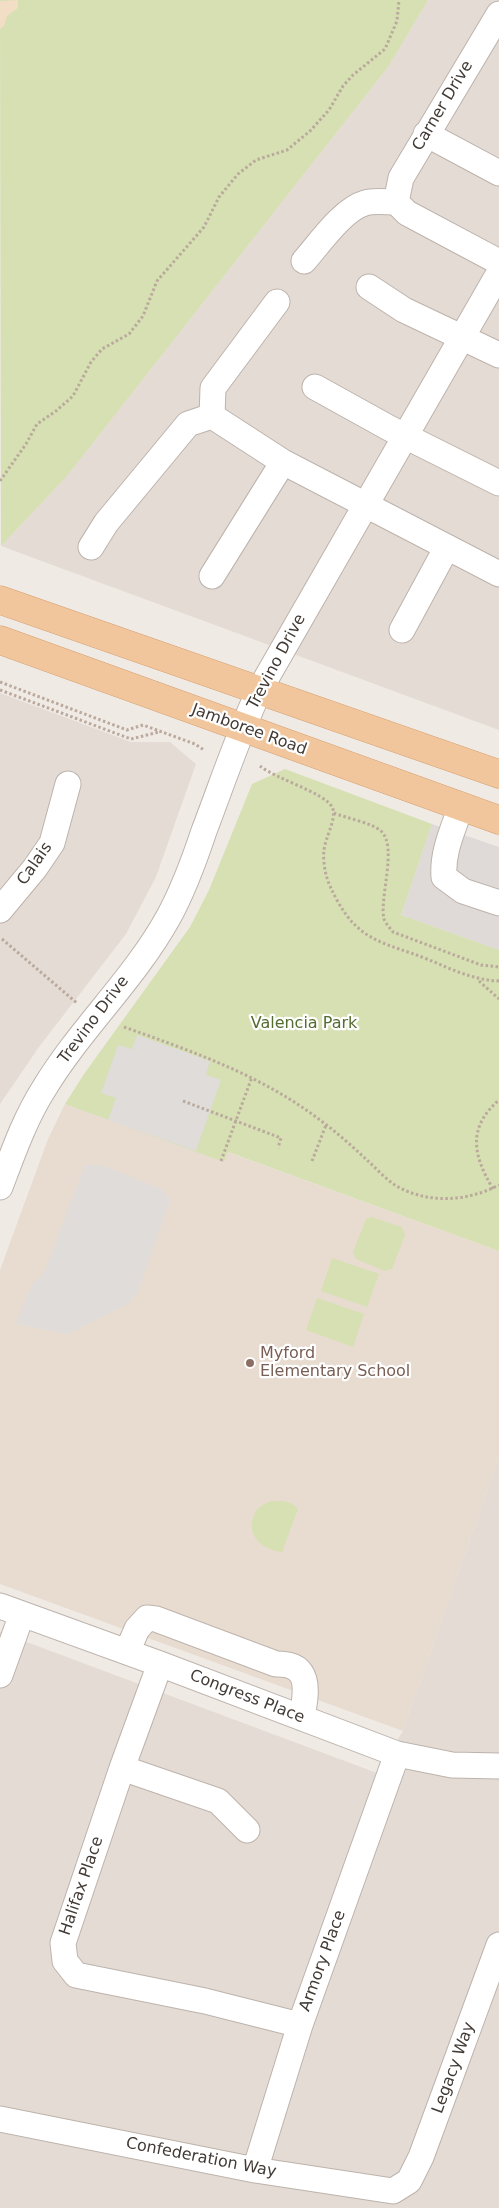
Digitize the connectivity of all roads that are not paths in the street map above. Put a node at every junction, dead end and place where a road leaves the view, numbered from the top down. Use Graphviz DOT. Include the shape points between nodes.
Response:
graph roads {
  1 [pos="499,14"];
  2 [pos="426,134"];
  3 [pos="499,173"];
  4 [pos="396,202"];
  5 [pos="304,261"];
  6 [pos="499,262"];
  7 [pos="499,273"];
  8 [pos="369,287"];
  9 [pos="277,302"];
  10 [pos="462,337"];
  11 [pos="499,355"];
  12 [pos="316,387"];
  13 [pos="212,416"];
  14 [pos="405,436"];
  15 [pos="283,462"];
  16 [pos="499,483"];
  17 [pos="366,505"];
  18 [pos="91,547"];
  19 [pos="446,547"];
  20 [pos="499,574"];
  21 [pos="212,576"];
  22 [pos="0,600"];
  23 [pos="402,630"];
  24 [pos="0,640"];
  25 [pos="260,689"];
  26 [pos="244,729"];
  27 [pos="499,774"];
  28 [pos="68,784"];
  29 [pos="461,806"];
  30 [pos="499,820"];
  31 [pos="499,903"];
  32 [pos="0,910"];
  33 [pos="0,1187"];
  34 [pos="11,1610"];
  35 [pos="127,1652"];
  36 [pos="160,1664"];
  37 [pos="0,1675"];
  38 [pos="302,1718"];
  39 [pos="397,1754"];
  40 [pos="499,1766"];
  41 [pos="122,1768"];
  42 [pos="247,1830"];
  43 [pos="499,1945"];
  44 [pos="300,2025"];
  45 [pos="0,2119"];
  46 [pos="255,2170"];
  47 [pos="402,2186"];
  1 -- 2 [label="street, Carner Drive"];
  2 -- 3 [label="street"];
  2 -- 4 [label="street, Carner Drive" via="401,178"];
  4 -- 5 [label="street" via="366,202 355,206"];
  4 -- 6 [label="street" via="407,214"];
  7 -- 10 [label="street, Trevino Drive"];
  8 -- 10 [label="street" via="404,310"];
  9 -- 13 [label="street" via="213,388"];
  10 -- 11 [label="street"];
  10 -- 14 [label="street, Trevino Drive"];
  12 -- 14 [label="street"];
  13 -- 15 [label="street"];
  13 -- 18 [label="street" via="188,424 106,523"];
  14 -- 16 [label="street"];
  14 -- 17 [label="street, Trevino Drive"];
  15 -- 17 [label="street"];
  15 -- 21 [label="street"];
  17 -- 19 [label="street"];
  17 -- 25 [label="street, Trevino Drive"];
  19 -- 20 [label="street"];
  19 -- 23 [label="street"];
  22 -- 25 [label="main road"];
  24 -- 26 [label="main road, Jamboree Road"];
  25 -- 26 [label="street, Trevino Drive"];
  25 -- 27 [label="main road"];
  26 -- 29 [label="main road, Jamboree Road"];
  26 -- 33 [label="street, Trevino Drive" via="187,880 168,918 147,952 45,1086 28,1115"];
  28 -- 32 [label="street, Calais" via="52,843"];
  29 -- 30 [label="main road, Jamboree Road"];
  29 -- 31 [label="street" via="446,849 444,877 463,891"];
  34 -- 35 [label="street, Congress Place"];
  34 -- 37 [label="street"];
  35 -- 36 [label="street, Congress Place"];
  35 -- 38 [label="street" via="141,1623 147,1618 276,1664 287,1663 297,1668 307,1690"];
  36 -- 38 [label="street, Congress Place"];
  36 -- 41 [label="street, Halifax Place"];
  38 -- 39 [label="street, Congress Place"];
  39 -- 40 [label="street, Congress Place" via="452,1765"];
  39 -- 44 [label="street, Armory Place"];
  41 -- 42 [label="street" via="218,1801"];
  41 -- 44 [label="street, Halifax Place" via="63,1944 65,1961 76,1975 205,2001"];
  43 -- 47 [label="street, Legacy Way" via="421,2157 414,2173"];
  44 -- 46 [label="street, Armory Place"];
  45 -- 46 [label="street, Confederation Way"];
  46 -- 47 [label="street, Confederation Way" via="382,2190 393,2191"];
}
